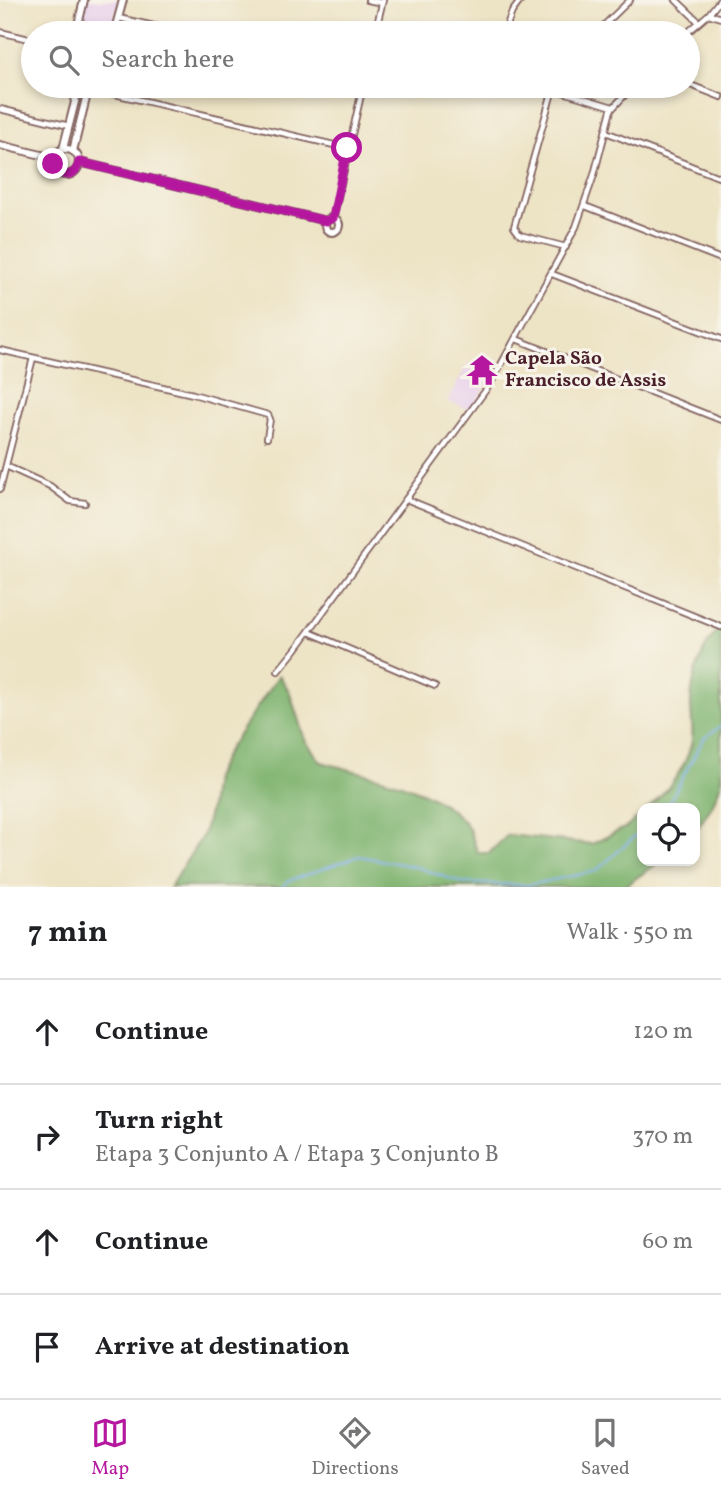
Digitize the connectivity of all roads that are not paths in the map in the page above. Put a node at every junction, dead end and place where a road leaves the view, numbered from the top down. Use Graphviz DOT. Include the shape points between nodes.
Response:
graph roads {
  1 [pos="84,0"];
  2 [pos="123,0"];
  3 [pos="369,0"];
  4 [pos="521,0"];
  5 [pos="631,0"];
  6 [pos="676,0"];
  7 [pos="720,0"];
  8 [pos="383,2"];
  9 [pos="709,14"];
  10 [pos="119,18"];
  11 [pos="721,18"];
  12 [pos="79,21"];
  13 [pos="118,21"];
  14 [pos="132,21"];
  15 [pos="378,21"];
  16 [pos="509,21"];
  17 [pos="609,21"];
  18 [pos="698,21"];
  19 [pos="700,21"];
  20 [pos="0,32"];
  21 [pos="21,37"];
  22 [pos="700,89"];
  23 [pos="721,97"];
  24 [pos="76,98"];
  25 [pos="86,98"];
  26 [pos="136,98"];
  27 [pos="360,98"];
  28 [pos="550,98"];
  29 [pos="583,98"];
  30 [pos="622,98"];
  31 [pos="613,107"];
  32 [pos="0,109"];
  33 [pos="69,125"];
  34 [pos="606,132"];
  35 [pos="0,145"];
  36 [pos="347,148"];
  37 [pos="63,149"];
  38 [pos="73,151"];
  39 [pos="54,158"];
  40 [pos="79,162"];
  41 [pos="721,178"];
  42 [pos="585,206"];
  43 [pos="333,218"];
  44 [pos="326,221"];
  45 [pos="566,247"];
  46 [pos="721,259"];
  47 [pos="552,274"];
  48 [pos="516,339"];
  49 [pos="721,339"];
  50 [pos="0,350"];
  51 [pos="33,358"];
  52 [pos="721,420"];
  53 [pos="267,438"];
  54 [pos="6,466"];
  55 [pos="0,489"];
  56 [pos="406,499"];
  57 [pos="85,503"];
  58 [pos="721,627"];
  59 [pos="309,632"];
  60 [pos="278,671"];
  61 [pos="435,686"];
  1 -- 12 [label="street"];
  2 -- 10 [label="street"];
  3 -- 8 [label="street"];
  4 -- 16 [label="street"];
  5 -- 17 [label="street"];
  6 -- 18 [label="street"];
  7 -- 9 [label="street"];
  8 -- 15 [label="street"];
  9 -- 11 [label="street"];
  9 -- 19 [label="street"];
  10 -- 13 [label="street"];
  10 -- 14 [label="street"];
  20 -- 21 [label="street"];
  22 -- 23 [label="street"];
  24 -- 33 [label="street"];
  25 -- 38 [label="street"];
  26 -- 36 [label="street"];
  27 -- 36 [label="street"];
  28 -- 45 [label="street" via="514,227 520,234"];
  29 -- 31 [label="street"];
  30 -- 31 [label="street"];
  31 -- 34 [label="street"];
  32 -- 33 [label="street"];
  33 -- 37 [label="street"];
  34 -- 41 [label="street"];
  34 -- 42 [label="street"];
  35 -- 39 [label="street"];
  36 -- 43 [label="street"];
  37 -- 38 [label="street"];
  37 -- 39 [label="street"];
  38 -- 40 [label="street"];
  39 -- 40 [label="street" via="54,167 64,175 76,171"];
  40 -- 44 [label="street"];
  42 -- 45 [label="street"];
  42 -- 46 [label="street"];
  43 -- 44 [label="street"];
  43 -- 44 [label="street" via="339,223 334,232 327,230"];
  45 -- 47 [label="street"];
  47 -- 48 [label="street"];
  47 -- 49 [label="street"];
  48 -- 52 [label="street"];
  48 -- 56 [label="street" via="491,383"];
  50 -- 51 [label="street"];
  51 -- 53 [label="street" via="267,414 271,419"];
  51 -- 54 [label="street"];
  54 -- 55 [label="street"];
  54 -- 57 [label="street" via="50,486 70,501"];
  56 -- 58 [label="street"];
  56 -- 59 [label="street"];
  59 -- 60 [label="street"];
  59 -- 61 [label="street"];
}
